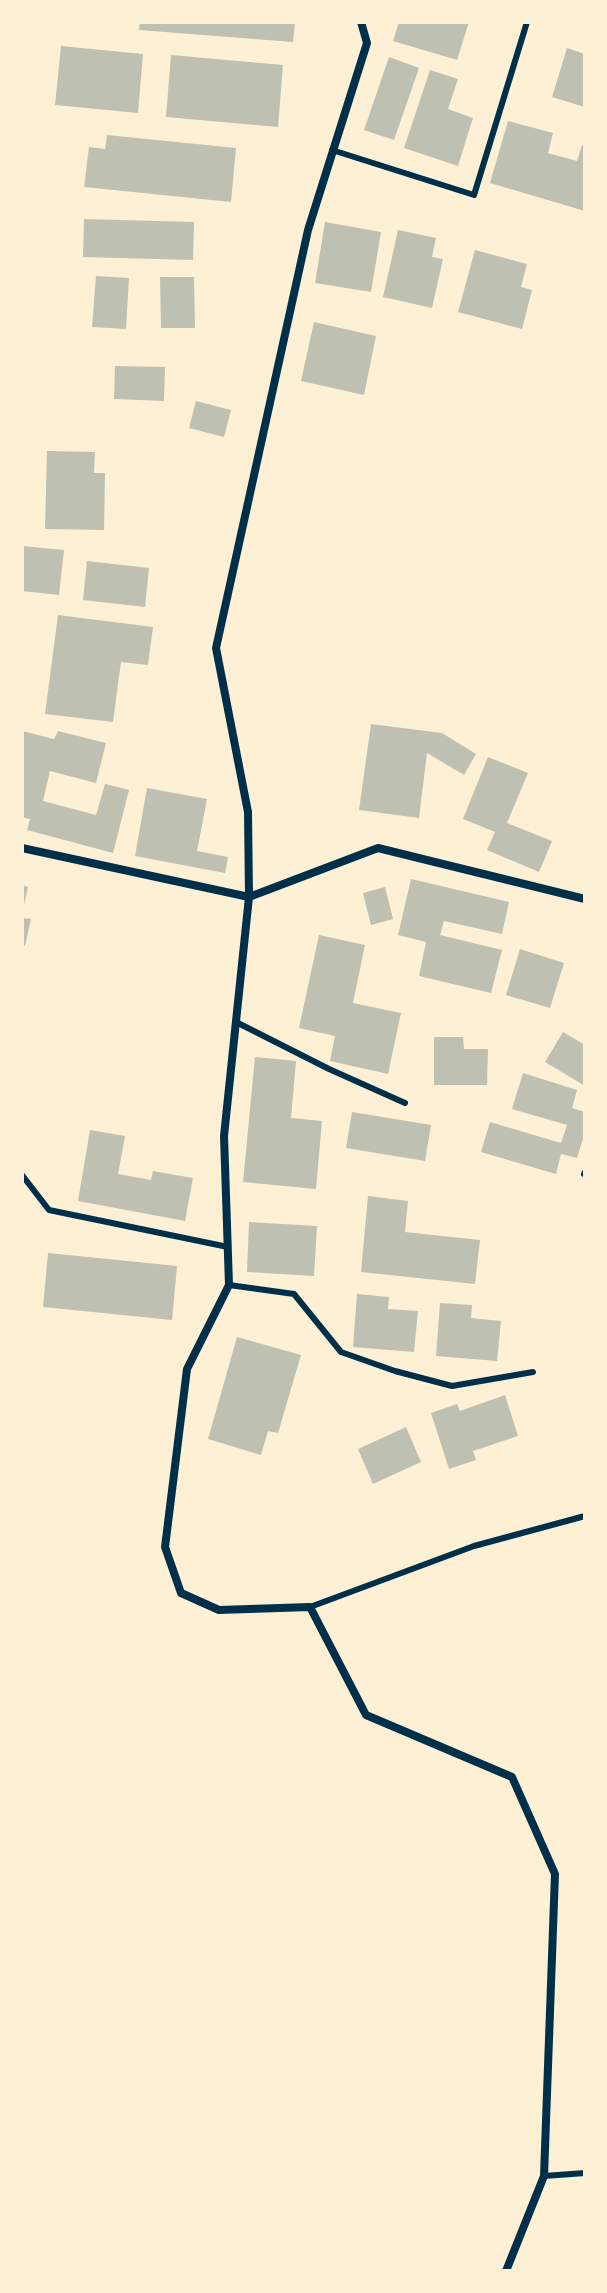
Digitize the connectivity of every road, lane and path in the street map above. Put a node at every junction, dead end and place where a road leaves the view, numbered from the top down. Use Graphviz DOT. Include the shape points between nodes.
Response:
graph roads {
  1 [pos="361,22"];
  2 [pos="527,22"];
  3 [pos="332,150"];
  4 [pos="22,848"];
  5 [pos="249,897"];
  6 [pos="585,899"];
  7 [pos="236,1022"];
  8 [pos="405,1103"];
  9 [pos="22,1175"];
  10 [pos="228,1247"];
  11 [pos="229,1285"];
  12 [pos="533,1372"];
  13 [pos="585,1516"];
  14 [pos="310,1607"];
  15 [pos="585,2173"];
  16 [pos="544,2176"];
  17 [pos="506,2271"];
  1 -- 3 [label="street" via="367,43"];
  2 -- 3 [label="lane" via="474,195"];
  3 -- 5 [label="street" via="308,230 216,648 248,812"];
  4 -- 5 [label="street"];
  5 -- 6 [label="street" via="378,848"];
  5 -- 7 [label="street"];
  7 -- 8 [label="lane"];
  7 -- 10 [label="street" via="224,1136"];
  9 -- 10 [label="lane" via="49,1210"];
  10 -- 11 [label="street"];
  11 -- 12 [label="lane" via="294,1294 341,1352 395,1371 452,1386"];
  11 -- 14 [label="street" via="187,1369 165,1547 181,1593 219,1610"];
  13 -- 14 [label="lane" via="474,1546"];
  14 -- 16 [label="street" via="366,1715 512,1777 555,1874"];
  15 -- 16 [label="lane"];
  16 -- 17 [label="street"];
}
